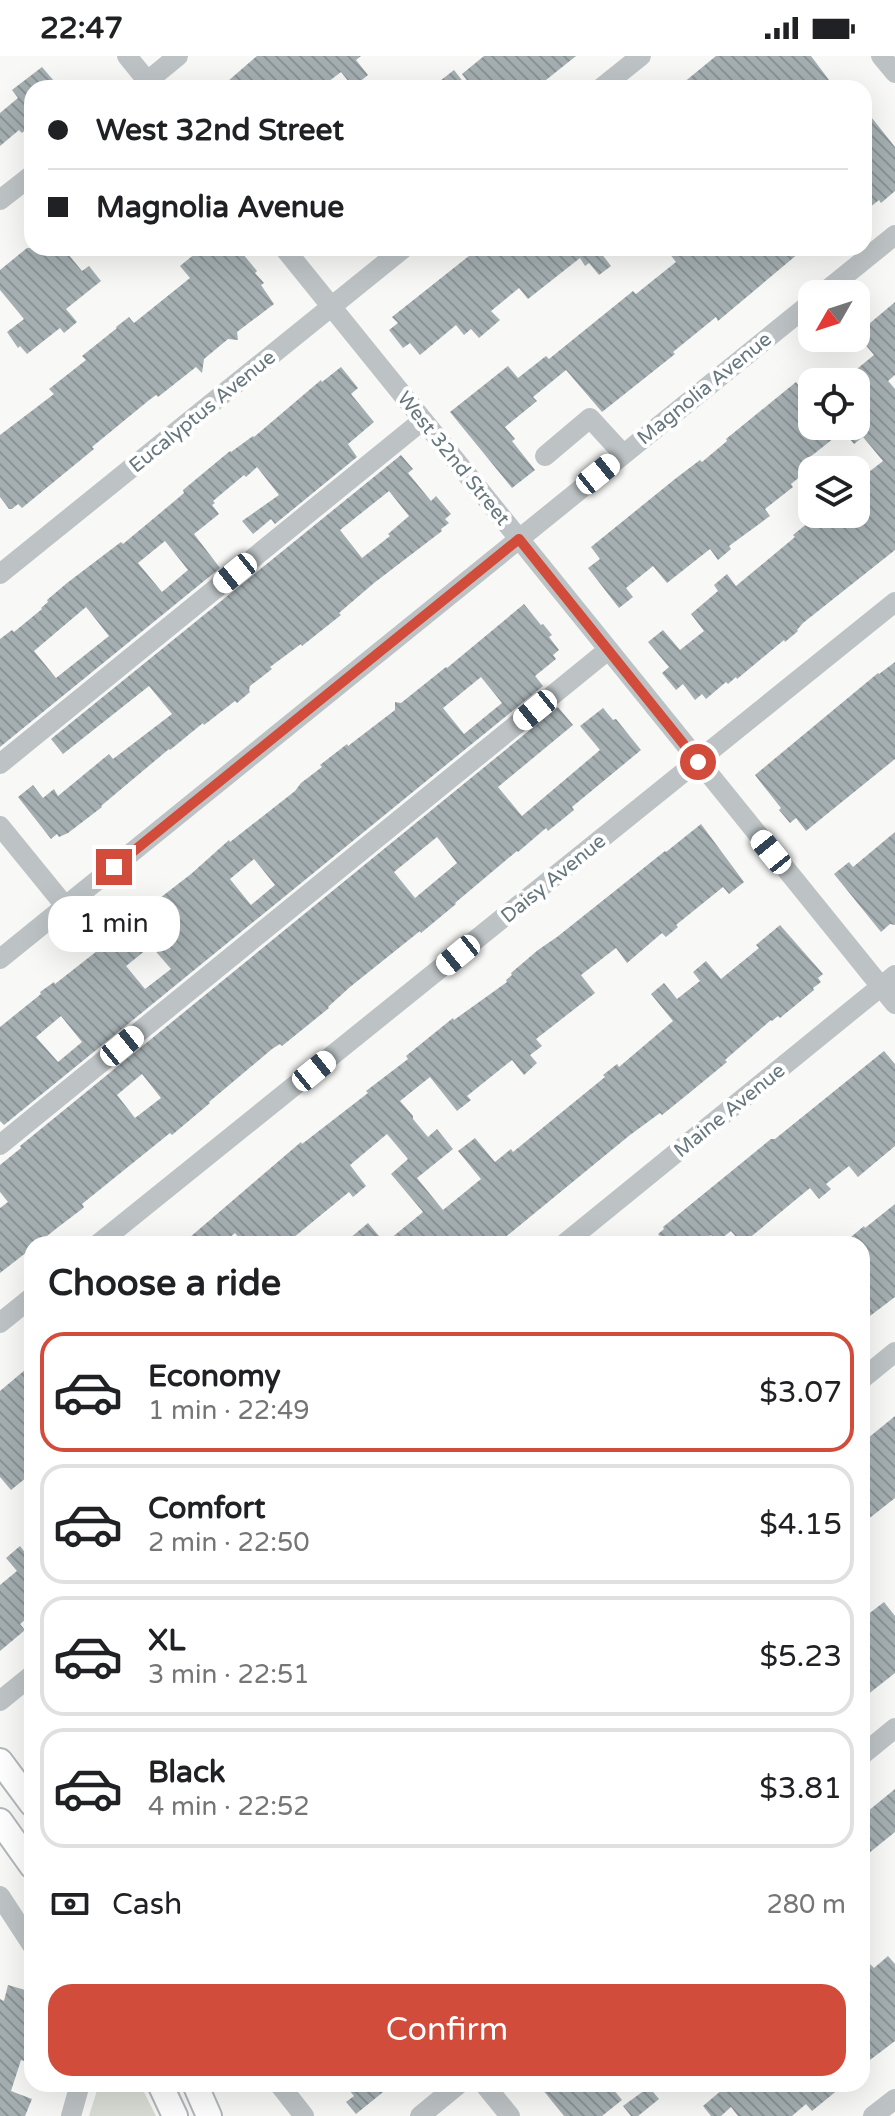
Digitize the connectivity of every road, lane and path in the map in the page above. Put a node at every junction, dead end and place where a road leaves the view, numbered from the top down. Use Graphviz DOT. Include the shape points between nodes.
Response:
graph roads {
  1 [pos="127,56"];
  2 [pos="178,56"];
  3 [pos="641,56"];
  4 [pos="881,56"];
  5 [pos="895,73"];
  6 [pos="142,80"];
  7 [pos="152,80"];
  8 [pos="611,80"];
  9 [pos="24,181"];
  10 [pos="0,200"];
  11 [pos="895,235"];
  12 [pos="872,254"];
  13 [pos="291,256"];
  14 [pos="394,256"];
  15 [pos="869,256"];
  16 [pos="839,280"];
  17 [pos="332,306"];
  18 [pos="798,313"];
  19 [pos="423,420"];
  20 [pos="623,454"];
  21 [pos="545,456"];
  22 [pos="519,539"];
  23 [pos="0,574"];
  24 [pos="895,602"];
  25 [pos="608,650"];
  26 [pos="698,762"];
  27 [pos="0,764"];
  28 [pos="0,826"];
  29 [pos="66,907"];
  30 [pos="0,959"];
  31 [pos="888,981"];
  32 [pos="895,1004"];
  33 [pos="0,1145"];
  34 [pos="108,1236"];
  35 [pos="574,1236"];
  36 [pos="24,1304"];
  37 [pos="0,1323"];
  38 [pos="895,1352"];
  39 [pos="870,1372"];
  40 [pos="24,1681"];
  41 [pos="1,1698"];
  42 [pos="895,1728"];
  43 [pos="870,1748"];
  44 [pos="0,1761"];
  45 [pos="24,1793"];
  46 [pos="0,1821"];
  47 [pos="24,1855"];
  48 [pos="0,1896"];
  49 [pos="24,1933"];
  50 [pos="78,2092"];
  51 [pos="164,2092"];
  52 [pos="198,2092"];
  53 [pos="285,2092"];
  54 [pos="449,2092"];
  55 [pos="490,2092"];
  56 [pos="895,2099"];
  57 [pos="71,2116"];
  58 [pos="175,2116"];
  59 [pos="209,2116"];
  60 [pos="304,2116"];
  61 [pos="420,2116"];
  62 [pos="510,2116"];
  63 [pos="873,2116"];
  1 -- 6 [label="street"];
  2 -- 7 [label="street"];
  3 -- 8 [label="street"];
  4 -- 5 [label="street"];
  9 -- 10 [label="street"];
  11 -- 12 [label="street"];
  13 -- 17 [label="street, West 32nd Street"];
  14 -- 17 [label="street, Eucalyptus Avenue"];
  15 -- 16 [label="street"];
  17 -- 19 [label="street, West 32nd Street"];
  17 -- 23 [label="street, Eucalyptus Avenue"];
  18 -- 20 [label="street, Magnolia Avenue"];
  19 -- 22 [label="street, West 32nd Street"];
  19 -- 27 [label="street"];
  20 -- 21 [label="street" via="590,418"];
  20 -- 22 [label="street, Magnolia Avenue"];
  22 -- 25 [label="street, West 32nd Street"];
  22 -- 29 [label="street, Magnolia Avenue"];
  24 -- 26 [label="street, Daisy Avenue"];
  25 -- 26 [label="street, West 32nd Street"];
  25 -- 33 [label="street"];
  26 -- 31 [label="street, West 32nd Street"];
  26 -- 34 [label="street, Daisy Avenue"];
  28 -- 29 [label="street"];
  29 -- 30 [label="street, Magnolia Avenue"];
  31 -- 32 [label="street, West 32nd Street"];
  31 -- 35 [label="street, Maine Avenue"];
  36 -- 37 [label="street"];
  38 -- 39 [label="street"];
  40 -- 41 [label="street"];
  42 -- 43 [label="street"];
  44 -- 45 [label="main road"];
  46 -- 47 [label="main road"];
  48 -- 49 [label="street"];
  50 -- 57 [label="street"];
  51 -- 58 [label="main road"];
  52 -- 59 [label="main road"];
  53 -- 60 [label="street"];
  54 -- 61 [label="street"];
  55 -- 62 [label="street"];
  56 -- 63 [label="street"];
}
